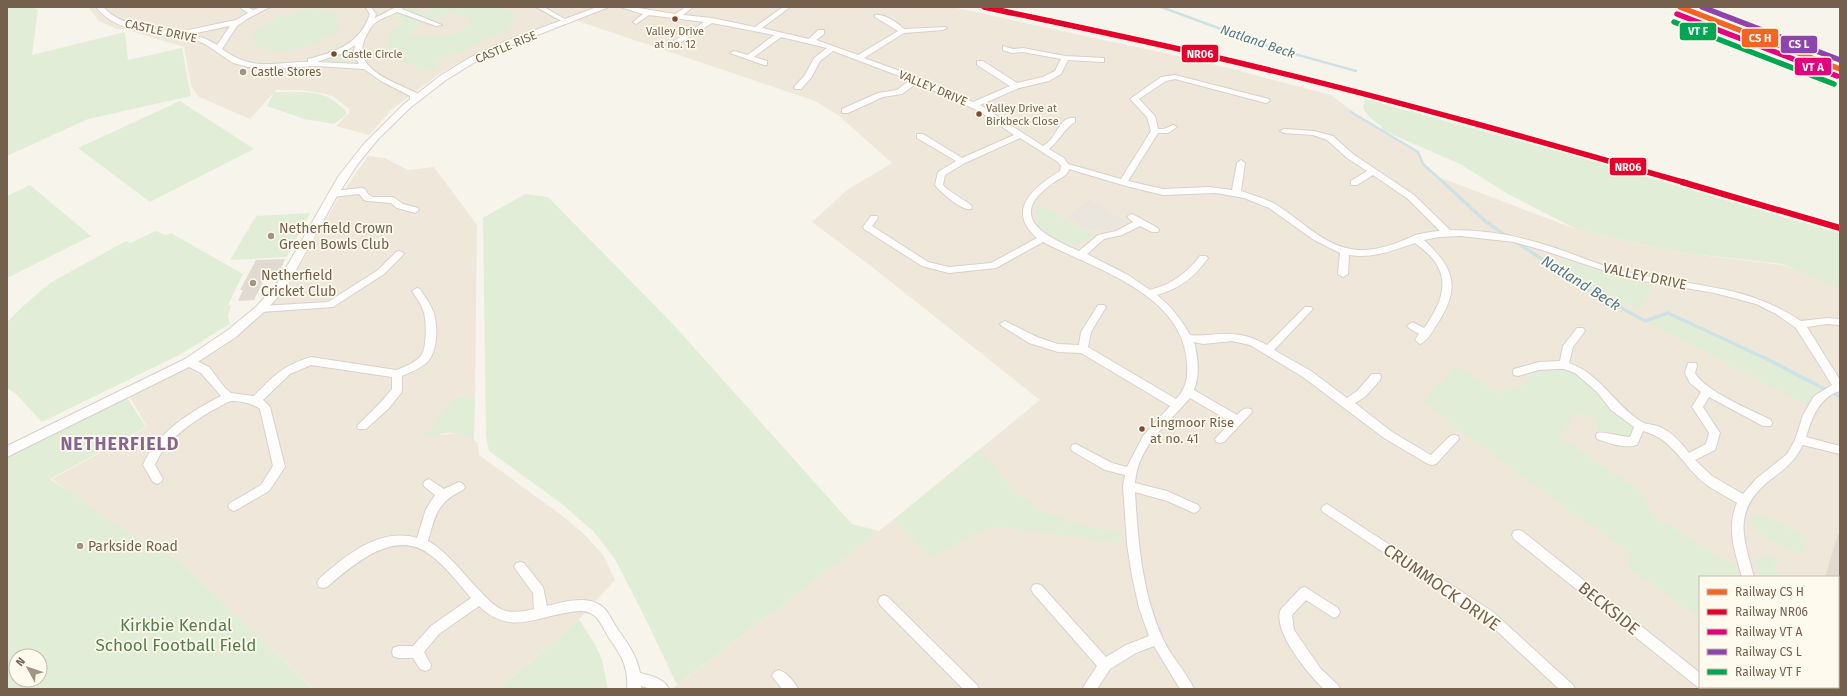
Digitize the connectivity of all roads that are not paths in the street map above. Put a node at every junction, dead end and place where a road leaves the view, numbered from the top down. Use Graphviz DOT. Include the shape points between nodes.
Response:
graph roads {
  1 [pos="99,7"];
  2 [pos="242,7"];
  3 [pos="267,7"];
  4 [pos="368,7"];
  5 [pos="539,7"];
  6 [pos="605,7"];
  7 [pos="623,7"];
  8 [pos="690,7"];
  9 [pos="787,7"];
  10 [pos="398,8"];
  11 [pos="253,13"];
  12 [pos="648,13"];
  13 [pos="877,16"];
  14 [pos="676,17"];
  15 [pos="712,20"];
  16 [pos="238,22"];
  17 [pos="566,22"];
  18 [pos="636,22"];
  19 [pos="371,23"];
  20 [pos="438,25"];
  21 [pos="758,28"];
  22 [pos="943,28"];
  23 [pos="902,31"];
  24 [pos="821,32"];
  25 [pos="180,33"];
  26 [pos="780,34"];
  27 [pos="362,37"];
  28 [pos="811,41"];
  29 [pos="675,44"];
  30 [pos="218,48"];
  31 [pos="832,48"];
  32 [pos="1006,48"];
  33 [pos="734,53"];
  34 [pos="749,58"];
  35 [pos="859,58"];
  36 [pos="1064,58"];
  37 [pos="1101,60"];
  38 [pos="764,62"];
  39 [pos="980,63"];
  40 [pos="298,64"];
  41 [pos="366,67"];
  42 [pos="916,80"];
  43 [pos="1016,86"];
  44 [pos="798,87"];
  45 [pos="414,101"];
  46 [pos="1266,101"];
  47 [pos="974,105"];
  48 [pos="845,111"];
  49 [pos="1072,120"];
  50 [pos="1173,127"];
  51 [pos="1155,131"];
  52 [pos="1284,131"];
  53 [pos="1020,135"];
  54 [pos="920,136"];
  55 [pos="1044,149"];
  56 [pos="962,161"];
  57 [pos="1242,163"];
  58 [pos="1064,166"];
  59 [pos="1373,171"];
  60 [pos="1123,182"];
  61 [pos="1354,183"];
  62 [pos="1236,192"];
  63 [pos="332,194"];
  64 [pos="968,207"];
  65 [pos="415,210"];
  66 [pos="1131,217"];
  67 [pos="874,218"];
  68 [pos="1140,222"];
  69 [pos="1155,230"];
  70 [pos="1448,233"];
  71 [pos="1044,238"];
  72 [pos="1416,238"];
  73 [pos="1345,251"];
  74 [pos="399,254"];
  75 [pos="1080,255"];
  76 [pos="1203,258"];
  77 [pos="1343,274"];
  78 [pos="416,291"];
  79 [pos="1150,293"];
  80 [pos="1102,307"];
  81 [pos="261,309"];
  82 [pos="1308,309"];
  83 [pos="1840,322"];
  84 [pos="1005,324"];
  85 [pos="1799,325"];
  86 [pos="1412,326"];
  87 [pos="1580,331"];
  88 [pos="1188,338"];
  89 [pos="1083,349"];
  90 [pos="1268,350"];
  91 [pos="189,362"];
  92 [pos="1564,365"];
  93 [pos="1692,366"];
  94 [pos="1518,372"];
  95 [pos="397,374"];
  96 [pos="1376,377"];
  97 [pos="1834,389"];
  98 [pos="1707,391"];
  99 [pos="1189,392"];
  100 [pos="229,397"];
  101 [pos="256,400"];
  102 [pos="1347,402"];
  103 [pos="1176,405"];
  104 [pos="1247,412"];
  105 [pos="1238,421"];
  106 [pos="1767,423"];
  107 [pos="362,426"];
  108 [pos="1640,426"];
  109 [pos="1601,436"];
  110 [pos="1454,439"];
  111 [pos="1220,440"];
  112 [pos="1800,440"];
  113 [pos="1076,448"];
  114 [pos="1840,450"];
  115 [pos="7,452"];
  116 [pos="1686,459"];
  117 [pos="1132,472"];
  118 [pos="157,479"];
  119 [pos="428,484"];
  120 [pos="1129,486"];
  121 [pos="459,487"];
  122 [pos="442,494"];
  123 [pos="1744,501"];
  124 [pos="234,506"];
  125 [pos="1194,508"];
  126 [pos="1327,510"];
  127 [pos="1518,535"];
  128 [pos="421,544"];
  129 [pos="520,567"];
  130 [pos="1748,576"];
  131 [pos="323,583"];
  132 [pos="1037,589"];
  133 [pos="480,599"];
  134 [pos="884,601"];
  135 [pos="1334,612"];
  136 [pos="541,614"];
  137 [pos="1157,639"];
  138 [pos="398,652"];
  139 [pos="416,652"];
  140 [pos="425,665"];
  141 [pos="1105,665"];
  142 [pos="779,676"];
  143 [pos="1699,680"];
  144 [pos="635,684"];
  145 [pos="662,689"];
  146 [pos="792,689"];
  147 [pos="972,689"];
  148 [pos="1089,689"];
  149 [pos="1187,689"];
  150 [pos="1334,689"];
  151 [pos="1568,689"];
  1 -- 25 [label="street, CASTLE DRIVE" via="114,20 128,26"];
  2 -- 11 [label="street"];
  3 -- 11 [label="street"];
  4 -- 19 [label="street" via="373,14"];
  5 -- 17 [label="street"];
  6 -- 17 [label="street, CASTLE RISE"];
  7 -- 12 [label="street, VALLEY DRIVE"];
  8 -- 14 [label="street"];
  9 -- 21 [label="street"];
  10 -- 19 [label="street"];
  10 -- 20 [label="street"];
  11 -- 16 [label="street"];
  12 -- 14 [label="street, VALLEY DRIVE"];
  12 -- 18 [label="street"];
  13 -- 23 [label="street" via="895,24"];
  14 -- 15 [label="street, VALLEY DRIVE"];
  15 -- 21 [label="street, VALLEY DRIVE"];
  15 -- 29 [label="street"];
  16 -- 25 [label="street"];
  16 -- 30 [label="street"];
  17 -- 45 [label="street, CASTLE RISE" via="494,51 456,70"];
  19 -- 27 [label="street"];
  21 -- 26 [label="street, VALLEY DRIVE"];
  22 -- 23 [label="street"];
  23 -- 35 [label="street"];
  24 -- 28 [label="street"];
  25 -- 30 [label="street, CASTLE DRIVE" via="199,38"];
  26 -- 28 [label="street, VALLEY DRIVE"];
  26 -- 34 [label="street"];
  27 -- 40 [label="street" via="333,54"];
  27 -- 41 [label="street" via="358,50 359,59"];
  28 -- 31 [label="street, VALLEY DRIVE"];
  30 -- 40 [label="street, CASTLE DRIVE" via="244,64 276,67"];
  31 -- 35 [label="street, VALLEY DRIVE"];
  31 -- 44 [label="street" via="817,60"];
  32 -- 36 [label="street"];
  33 -- 34 [label="street"];
  34 -- 38 [label="street"];
  35 -- 42 [label="street, VALLEY DRIVE"];
  36 -- 37 [label="street"];
  36 -- 43 [label="street" via="1058,72"];
  39 -- 43 [label="street"];
  40 -- 41 [label="street, CASTLE DRIVE"];
  41 -- 45 [label="street, CASTLE DRIVE" via="414,96"];
  42 -- 47 [label="street, VALLEY DRIVE"];
  42 -- 48 [label="street" via="899,92 881,95"];
  43 -- 47 [label="street"];
  45 -- 63 [label="street" via="366,147"];
  46 -- 51 [label="street" via="1174,77 1164,79 1134,99 1151,116"];
  47 -- 53 [label="street, VALLEY DRIVE"];
  49 -- 55 [label="street" via="1062,127 1055,140"];
  50 -- 51 [label="street" via="1165,131"];
  51 -- 60 [label="street"];
  52 -- 59 [label="street" via="1314,133 1330,138 1350,156"];
  53 -- 55 [label="street, VALLEY DRIVE"];
  53 -- 56 [label="street"];
  54 -- 56 [label="street"];
  55 -- 58 [label="street, VALLEY DRIVE" via="1061,160"];
  56 -- 64 [label="street" via="941,174 939,185"];
  57 -- 62 [label="street"];
  58 -- 60 [label="street, VALLEY DRIVE"];
  58 -- 71 [label="street" via="1064,172 1040,187 1028,205 1029,222"];
  59 -- 61 [label="street"];
  59 -- 70 [label="street" via="1411,197"];
  60 -- 62 [label="street, VALLEY DRIVE" via="1165,192"];
  62 -- 73 [label="street, VALLEY DRIVE" via="1271,206 1316,238"];
  63 -- 65 [label="street" via="362,191 369,200 394,200 400,206"];
  63 -- 81 [label="street" via="283,284"];
  66 -- 68 [label="street"];
  67 -- 71 [label="street" via="867,227 925,264 949,270 993,266"];
  68 -- 69 [label="street"];
  68 -- 75 [label="street" via="1119,233 1101,238"];
  70 -- 72 [label="street, VALLEY DRIVE"];
  70 -- 85 [label="street, VALLEY DRIVE" via="1520,241 1628,275 1735,293 1773,309"];
  71 -- 75 [label="street"];
  72 -- 73 [label="street, VALLEY DRIVE" via="1372,252"];
  72 -- 86 [label="street" via="1442,265 1446,279 1446,299 1439,316 1423,336"];
  73 -- 77 [label="street"];
  74 -- 81 [label="street" via="381,272 330,305"];
  75 -- 79 [label="street"];
  76 -- 79 [label="street" via="1183,280 1169,289"];
  78 -- 95 [label="street" via="428,310 430,348 425,358"];
  79 -- 88 [label="street" via="1175,318"];
  80 -- 89 [label="street" via="1086,332"];
  81 -- 91 [label="street" via="238,331"];
  82 -- 90 [label="street"];
  83 -- 85 [label="street"];
  84 -- 89 [label="street" via="1033,340 1058,348"];
  85 -- 97 [label="street, VALLEY DRIVE"];
  87 -- 92 [label="street" via="1568,346"];
  88 -- 90 [label="street" via="1203,340 1232,337 1253,342"];
  88 -- 99 [label="street" via="1192,358"];
  89 -- 103 [label="street"];
  90 -- 102 [label="street"];
  91 -- 100 [label="street" via="205,370"];
  91 -- 115 [label="street"];
  92 -- 94 [label="street" via="1539,366"];
  92 -- 108 [label="street" via="1579,370 1615,407"];
  93 -- 98 [label="street" via="1690,373 1694,380"];
  95 -- 101 [label="street" via="311,361 282,372"];
  95 -- 107 [label="street" via="398,390"];
  96 -- 102 [label="street" via="1361,394"];
  97 -- 112 [label="street" via="1818,398 1808,415"];
  98 -- 106 [label="street"];
  98 -- 116 [label="street" via="1697,407 1714,433 1711,447"];
  99 -- 103 [label="street"];
  99 -- 105 [label="street"];
  100 -- 101 [label="street"];
  100 -- 118 [label="street" via="204,410 166,440 151,457 149,465"];
  101 -- 124 [label="street" via="265,407 279,467 265,488"];
  102 -- 110 [label="street" via="1388,435 1432,461"];
  103 -- 117 [label="street" via="1144,442"];
  104 -- 105 [label="street"];
  105 -- 111 [label="street"];
  108 -- 109 [label="street" via="1633,442"];
  108 -- 116 [label="street" via="1656,430 1675,442"];
  112 -- 114 [label="street"];
  112 -- 123 [label="street" via="1791,457 1760,482"];
  113 -- 117 [label="street" via="1109,467"];
  116 -- 123 [label="street" via="1708,479"];
  117 -- 120 [label="street"];
  119 -- 122 [label="street"];
  120 -- 125 [label="street" via="1160,493"];
  120 -- 137 [label="street" via="1132,540 1143,597"];
  121 -- 122 [label="street"];
  122 -- 128 [label="street" via="431,510"];
  123 -- 130 [label="street" via="1739,512 1737,536"];
  126 -- 151 [label="street, CRUMMOCK DRIVE" via="1489,616"];
  127 -- 143 [label="street, BECKSIDE"];
  128 -- 131 [label="street" via="402,540 366,550"];
  128 -- 133 [label="street" via="440,555"];
  129 -- 136 [label="street" via="539,591"];
  132 -- 141 [label="street"];
  133 -- 136 [label="street" via="492,611 505,617 521,618"];
  133 -- 139 [label="street" via="435,630"];
  134 -- 147 [label="street"];
  135 -- 150 [label="street" via="1305,592 1285,613 1288,632 1316,673"];
  136 -- 144 [label="street" via="578,605 589,606 598,611 630,657"];
  137 -- 141 [label="street" via="1131,649"];
  137 -- 149 [label="street"];
  138 -- 139 [label="street"];
  139 -- 140 [label="street"];
  141 -- 148 [label="street"];
  142 -- 146 [label="street"];
  144 -- 145 [label="street" via="654,683"];
}
